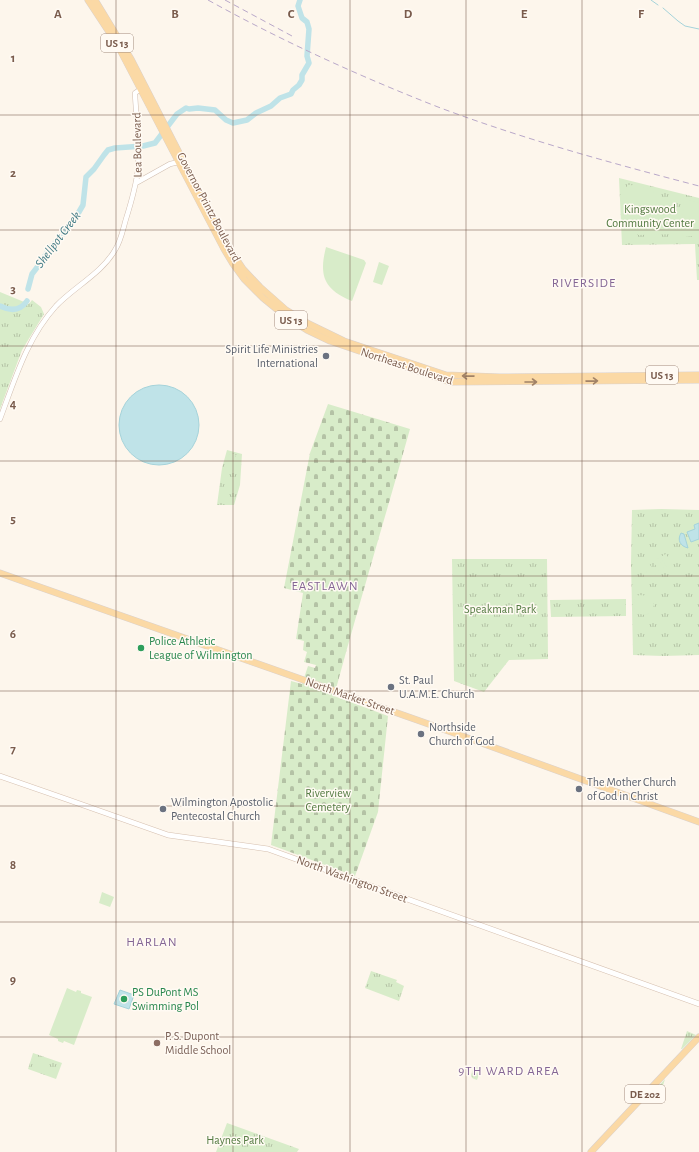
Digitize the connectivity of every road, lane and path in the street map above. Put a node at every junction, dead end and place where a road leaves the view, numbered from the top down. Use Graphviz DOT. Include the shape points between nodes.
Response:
graph roads {
  1 [pos="88,0"];
  2 [pos="95,0"];
  3 [pos="101,19"];
  4 [pos="125,49"];
  5 [pos="141,89"];
  6 [pos="164,126"];
  7 [pos="167,133"];
  8 [pos="179,162"];
  9 [pos="188,168"];
  10 [pos="136,183"];
  11 [pos="192,186"];
  12 [pos="312,333"];
  13 [pos="344,341"];
  14 [pos="577,375"];
  15 [pos="699,375"];
  16 [pos="450,376"];
  17 [pos="699,380"];
  18 [pos="544,382"];
  19 [pos="0,419"];
  20 [pos="0,573"];
  21 [pos="0,776"];
  22 [pos="699,822"];
  23 [pos="699,1004"];
  24 [pos="699,1037"];
  25 [pos="591,1152"];
  1 -- 3 [label="main road, Governor Printz Boulevard / US 13"];
  2 -- 4 [label="main road, Governor Printz Boulevard / US 13"];
  3 -- 4 [label="main road"];
  3 -- 5 [label="main road, Governor Printz Boulevard / US 13" via="118,44"];
  4 -- 6 [label="main road, Governor Printz Boulevard / US 13"];
  5 -- 6 [label="main road, Governor Printz Boulevard / US 13"];
  5 -- 10 [label="street, Lea Boulevard" via="135,93 138,155"];
  6 -- 7 [label="main road, Governor Printz Boulevard / US 13"];
  7 -- 8 [label="main road, Governor Printz Boulevard / US 13"];
  7 -- 9 [label="main road, Governor Printz Boulevard / US 13"];
  8 -- 9 [label="main road"];
  8 -- 10 [label="street, Lea Boulevard" via="170,164"];
  8 -- 11 [label="main road, Governor Printz Boulevard / US 13"];
  9 -- 13 [label="main road, Governor Printz Boulevard / US 13" via="225,242 252,280 291,313"];
  10 -- 19 [label="street" via="116,250 107,263 65,298 42,324 26,350"];
  11 -- 12 [label="main road, Northeast Boulevard / US 13" via="224,249 244,279 272,306"];
  12 -- 13 [label="main road" via="317,332"];
  12 -- 18 [label="main road, Northeast Boulevard / US 13, one-way" via="450,382"];
  13 -- 16 [label="main road, Governor Printz Boulevard / US 13"];
  14 -- 15 [label="main road, Northeast Boulevard / US 13"];
  14 -- 16 [label="main road, Northeast Boulevard / US 13, one-way"];
  14 -- 18 [label="main road" via="548,379"];
  18 -- 17 [label="main road, Northeast Boulevard / US 13, one-way"];
  20 -- 22 [label="main road, North Market Street"];
  21 -- 23 [label="main road, North Washington Street" via="168,835 268,848"];
  24 -- 25 [label="main road, DE 202"];
}
